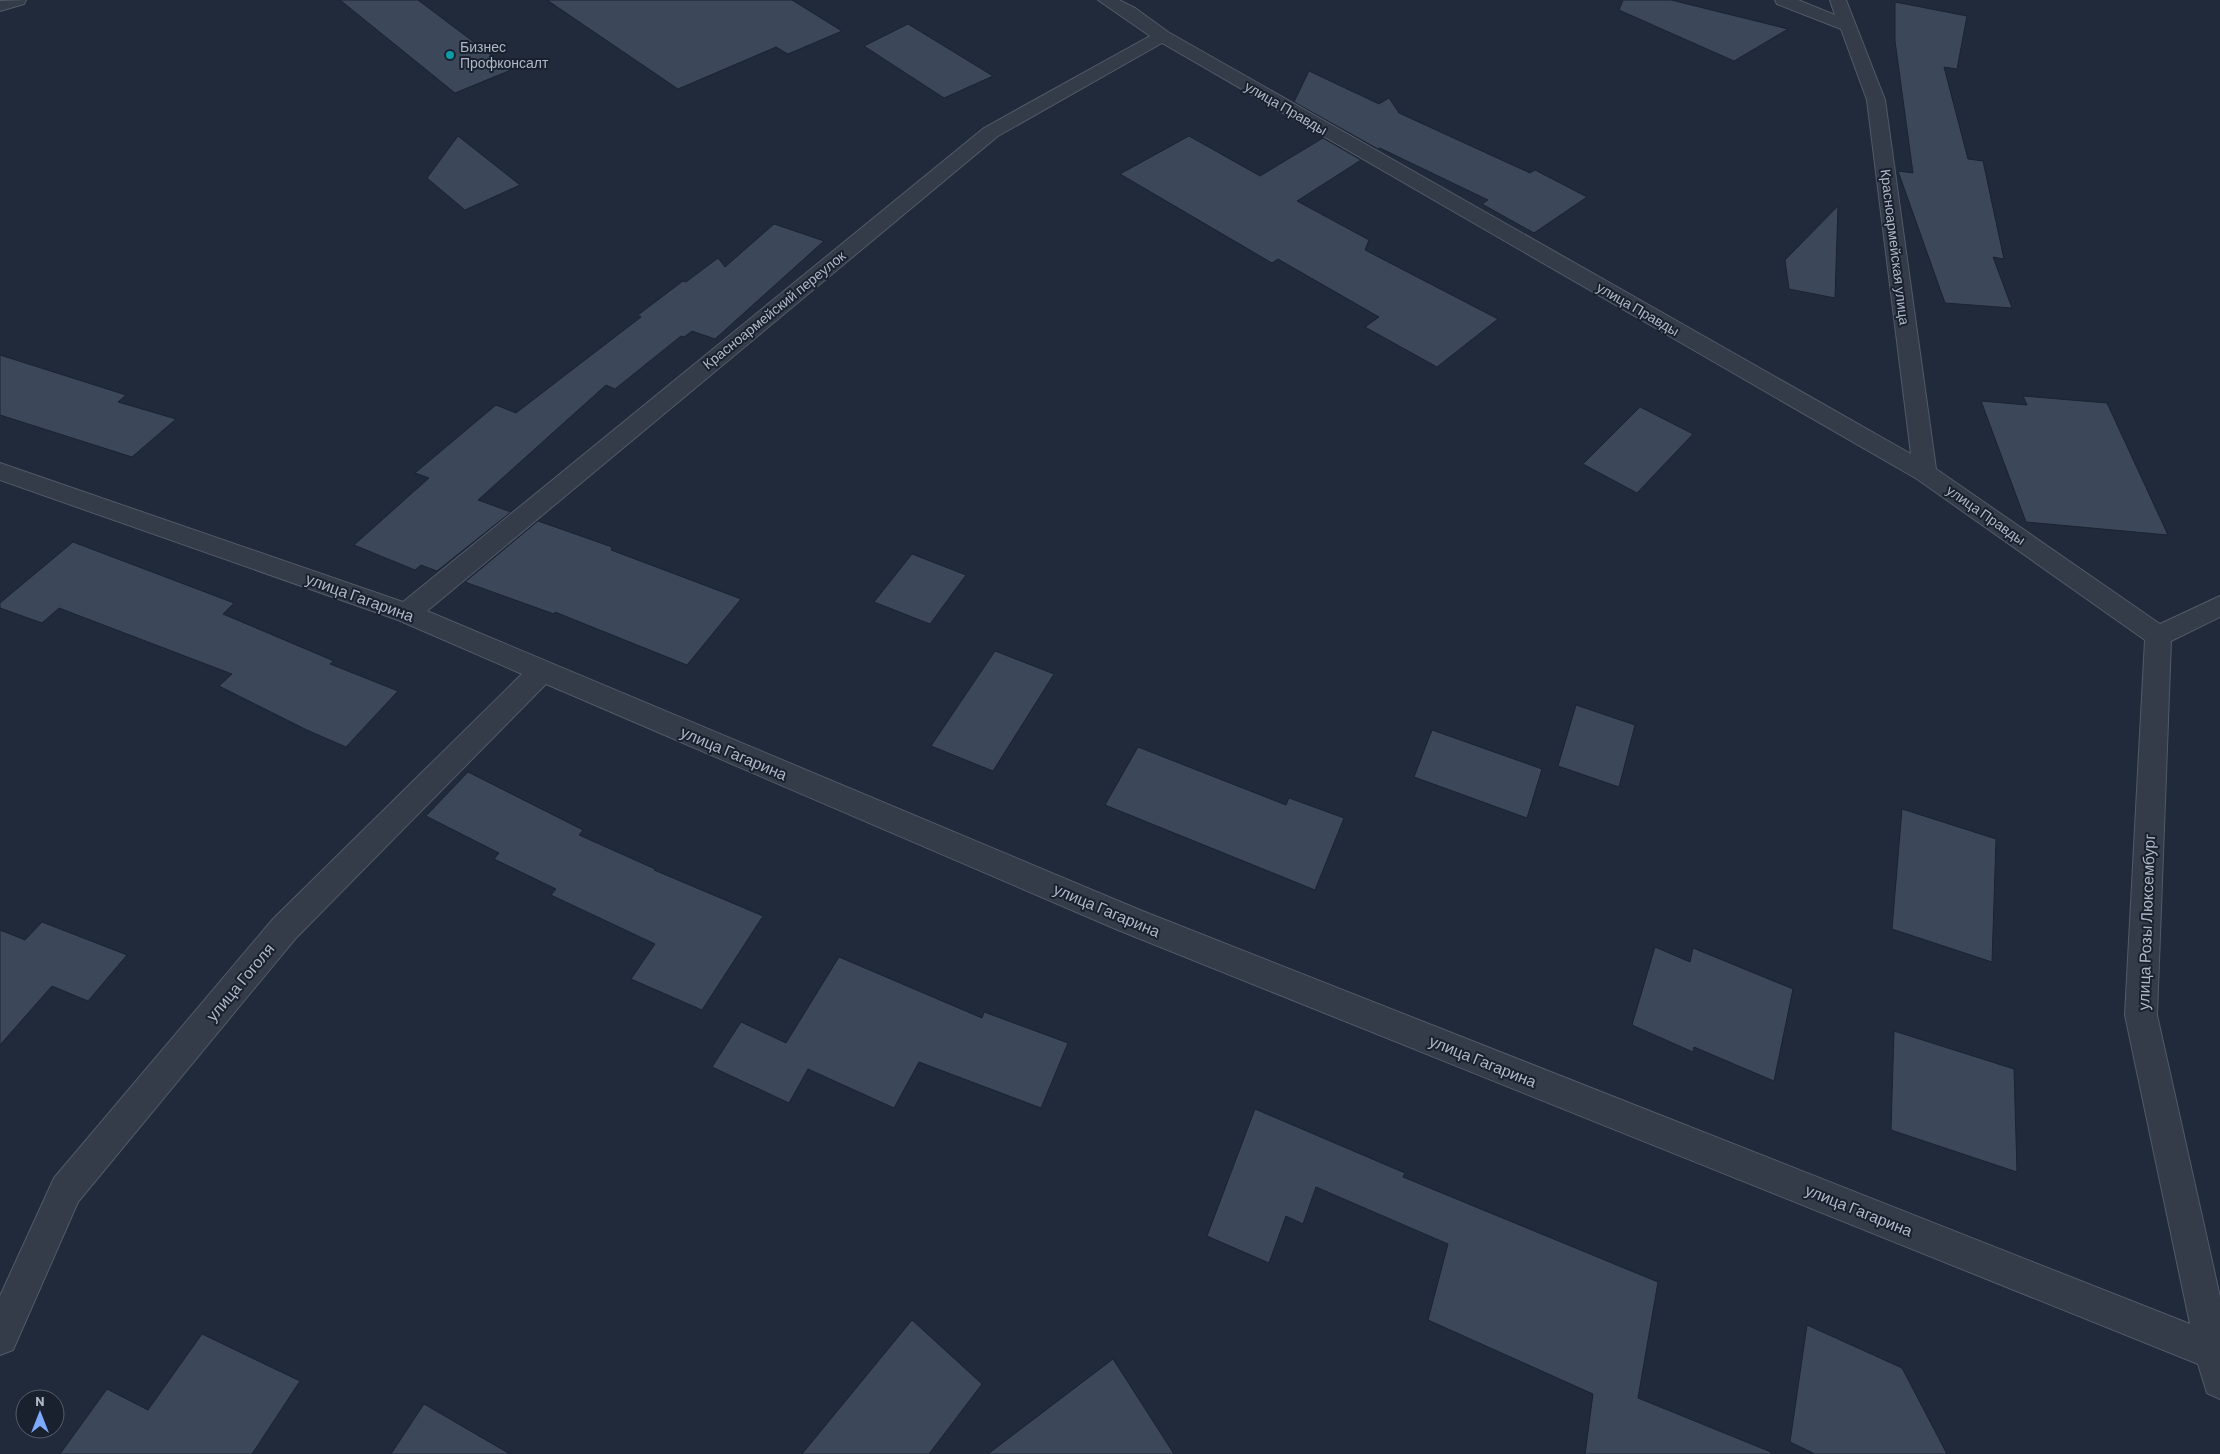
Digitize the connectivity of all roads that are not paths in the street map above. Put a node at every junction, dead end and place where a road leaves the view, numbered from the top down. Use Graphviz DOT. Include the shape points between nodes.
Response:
graph roads {
  1 [pos="18,0"];
  2 [pos="1106,0"];
  3 [pos="1783,0"];
  4 [pos="1838,0"];
  5 [pos="0,6"];
  6 [pos="1848,26"];
  7 [pos="1162,36"];
  8 [pos="0,471"];
  9 [pos="1925,472"];
  10 [pos="2220,606"];
  11 [pos="407,613"];
  12 [pos="2158,636"];
  13 [pos="541,672"];
  14 [pos="0,1337"];
  15 [pos="2216,1366"];
  1 -- 5 [label="street"];
  2 -- 7 [label="street, улица Правды" via="1136,8"];
  3 -- 6 [label="street"];
  4 -- 6 [label="street, Красноармейская улица"];
  6 -- 9 [label="street, Красноармейская улица" via="1876,100"];
  7 -- 9 [label="street, улица Правды"];
  7 -- 11 [label="street, Красноармейский переулок" via="991,132"];
  8 -- 11 [label="street, улица Гагарина"];
  9 -- 12 [label="street, улица Правды"];
  10 -- 12 [label="street"];
  11 -- 13 [label="street, улица Гагарина"];
  12 -- 15 [label="street, улица Розы Люксембург" via="2142,1015"];
  13 -- 14 [label="street, улица Гоголя" via="284,929 66,1190"];
  13 -- 15 [label="street, улица Гагарина" via="1129,920"];
}
